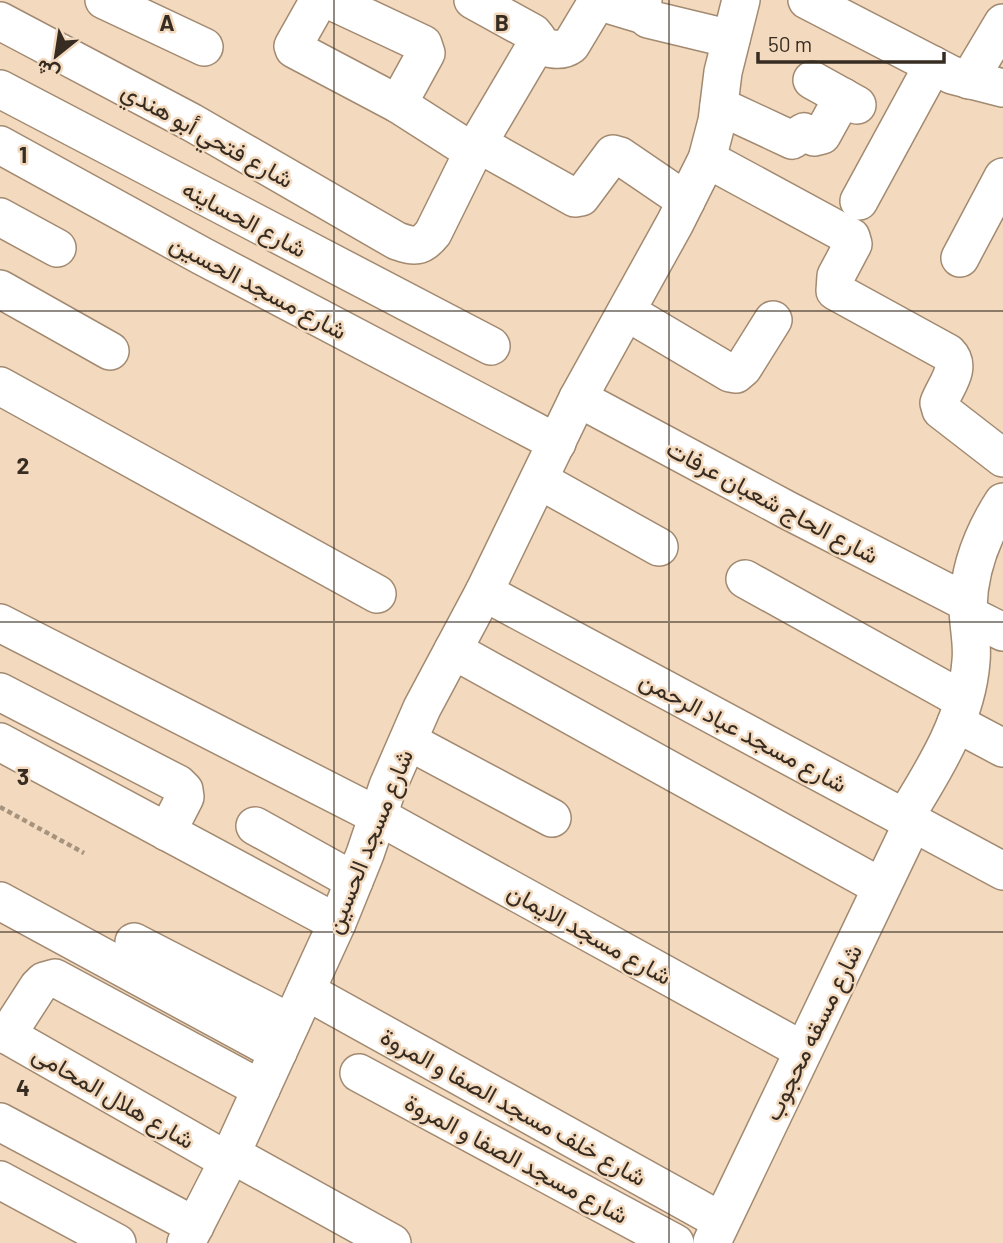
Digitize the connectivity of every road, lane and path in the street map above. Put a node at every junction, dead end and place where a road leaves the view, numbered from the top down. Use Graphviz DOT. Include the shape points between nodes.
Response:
graph roads {
  1 [pos="104,0"];
  2 [pos="473,0"];
  3 [pos="741,0"];
  4 [pos="807,0"];
  5 [pos="313,3"];
  6 [pos="644,7"];
  7 [pos="856,10"];
  8 [pos="386,12"];
  9 [pos="0,22"];
  10 [pos="1003,23"];
  11 [pos="731,39"];
  12 [pos="536,45"];
  13 [pos="204,47"];
  14 [pos="933,65"];
  15 [pos="986,84"];
  16 [pos="0,89"];
  17 [pos="837,94"];
  18 [pos="398,104"];
  19 [pos="719,106"];
  20 [pos="0,145"];
  21 [pos="475,148"];
  22 [pos="707,159"];
  23 [pos="1003,177"];
  24 [pos="686,201"];
  25 [pos="859,201"];
  26 [pos="0,217"];
  27 [pos="57,248"];
  28 [pos="960,258"];
  29 [pos="0,289"];
  30 [pos="627,312"];
  31 [pos="773,320"];
  32 [pos="491,346"];
  33 [pos="110,351"];
  34 [pos="0,386"];
  35 [pos="578,398"];
  36 [pos="557,443"];
  37 [pos="1003,458"];
  38 [pos="539,480"];
  39 [pos="1003,502"];
  40 [pos="659,547"];
  41 [pos="746,579"];
  42 [pos="484,592"];
  43 [pos="377,594"];
  44 [pos="968,609"];
  45 [pos="0,623"];
  46 [pos="1003,632"];
  47 [pos="453,650"];
  48 [pos="0,692"];
  49 [pos="959,712"];
  50 [pos="408,741"];
  51 [pos="0,742"];
  52 [pos="1003,748"];
  53 [pos="0,807"];
  54 [pos="378,816"];
  55 [pos="552,818"];
  56 [pos="909,820"];
  57 [pos="255,826"];
  58 [pos="167,832"];
  59 [pos="84,853"];
  60 [pos="1003,871"];
  61 [pos="354,881"];
  62 [pos="881,887"];
  63 [pos="0,901"];
  64 [pos="337,923"];
  65 [pos="134,942"];
  66 [pos="292,1022"];
  67 [pos="4,1033"];
  68 [pos="802,1050"];
  69 [pos="359,1073"];
  70 [pos="261,1089"];
  71 [pos="0,1122"];
  72 [pos="230,1157"];
  73 [pos="0,1181"];
  74 [pos="716,1232"];
  75 [pos="197,1236"];
  76 [pos="117,1243"];
  77 [pos="392,1243"];
  78 [pos="675,1243"];
  1 -- 13 [label="street"];
  2 -- 12 [label="street" via="533,33"];
  3 -- 11 [label="street, شارع مسجد الحسين"];
  4 -- 7 [label="street"];
  5 -- 8 [label="street"];
  5 -- 18 [label="street" via="294,50"];
  6 -- 11 [label="street" via="653,21"];
  6 -- 12 [label="street" via="595,5 566,49"];
  7 -- 14 [label="street"];
  8 -- 18 [label="street" via="426,48"];
  9 -- 21 [label="street, شارع فتحي أبو هندي" via="191,122 397,241 416,246 426,242"];
  10 -- 15 [label="street"];
  11 -- 19 [label="street, شارع مسجد الحسين"];
  12 -- 21 [label="street"];
  14 -- 15 [label="street"];
  14 -- 25 [label="street"];
  16 -- 32 [label="street, شارع الحساينه"];
  17 -- 19 [label="street" via="822,135 804,132 792,140"];
  18 -- 21 [label="street"];
  19 -- 22 [label="street, شارع مسجد الحسين"];
  20 -- 36 [label="street, شارع مسجد الحسين"];
  21 -- 24 [label="street" via="575,198 588,190 613,154"];
  22 -- 24 [label="street, شارع مسجد الحسين"];
  22 -- 37 [label="street" via="851,237 853,244 836,276 835,291 948,353 956,367 939,403 941,410"];
  23 -- 28 [label="street"];
  24 -- 30 [label="street, شارع مسجد الحسين"];
  26 -- 27 [label="street"];
  29 -- 33 [label="street"];
  30 -- 31 [label="street" via="736,374"];
  30 -- 35 [label="street, شارع مسجد الحسين"];
  34 -- 43 [label="street"];
  35 -- 36 [label="street, شارع مسجد الحسين"];
  35 -- 44 [label="street, شارع الحاج شعبان عرفات"];
  36 -- 38 [label="street, شارع مسجد الحسين"];
  38 -- 40 [label="street"];
  38 -- 42 [label="street, شارع مسجد الحسين"];
  39 -- 44 [label="street" via="990,522 973,570"];
  41 -- 49 [label="street"];
  42 -- 47 [label="street, شارع مسجد الحسين"];
  42 -- 56 [label="street, شارع مسجد عباد الرحمن"];
  44 -- 46 [label="street, شارع الحاج شعبان عرفات"];
  44 -- 49 [label="street" via="971,661"];
  45 -- 54 [label="street, شارع مسجد الايمان"];
  47 -- 50 [label="street, شارع مسجد الحسين"];
  47 -- 62 [label="street"];
  48 -- 58 [label="street" via="178,784 185,797"];
  49 -- 52 [label="street"];
  49 -- 56 [label="street"];
  50 -- 54 [label="street, شارع مسجد الحسين"];
  50 -- 55 [label="street"];
  51 -- 58 [label="street"];
  53 -- 59 [label="path"];
  54 -- 61 [label="street, شارع مسجد الحسين"];
  54 -- 68 [label="street, شارع مسجد الايمان"];
  56 -- 60 [label="street, شارع مسجد عباد الرحمن"];
  56 -- 62 [label="street, شارع مسقه محجوب"];
  57 -- 61 [label="street"];
  58 -- 64 [label="street"];
  61 -- 64 [label="street, شارع مسجد الحسين"];
  62 -- 68 [label="street, شارع مسقه محجوب"];
  63 -- 66 [label="street"];
  64 -- 66 [label="street, شارع مسجد الحسين"];
  65 -- 66 [label="street"];
  66 -- 70 [label="street, شارع مسجد الحسين"];
  66 -- 74 [label="street, شارع خلف مسجد الصفا و المروة"];
  67 -- 70 [label="street" via="44,981 55,978"];
  67 -- 72 [label="street, شارع هلال المحامى"];
  68 -- 74 [label="street, شارع مسقه محجوب"];
  69 -- 78 [label="street, شارع مسجد الصفا و المروة"];
  70 -- 72 [label="street, شارع مسجد الحسين"];
  71 -- 75 [label="street"];
  72 -- 75 [label="street, شارع مسجد الحسين"];
  72 -- 77 [label="street, شارع هلال المحامى"];
  73 -- 76 [label="street"];
}
